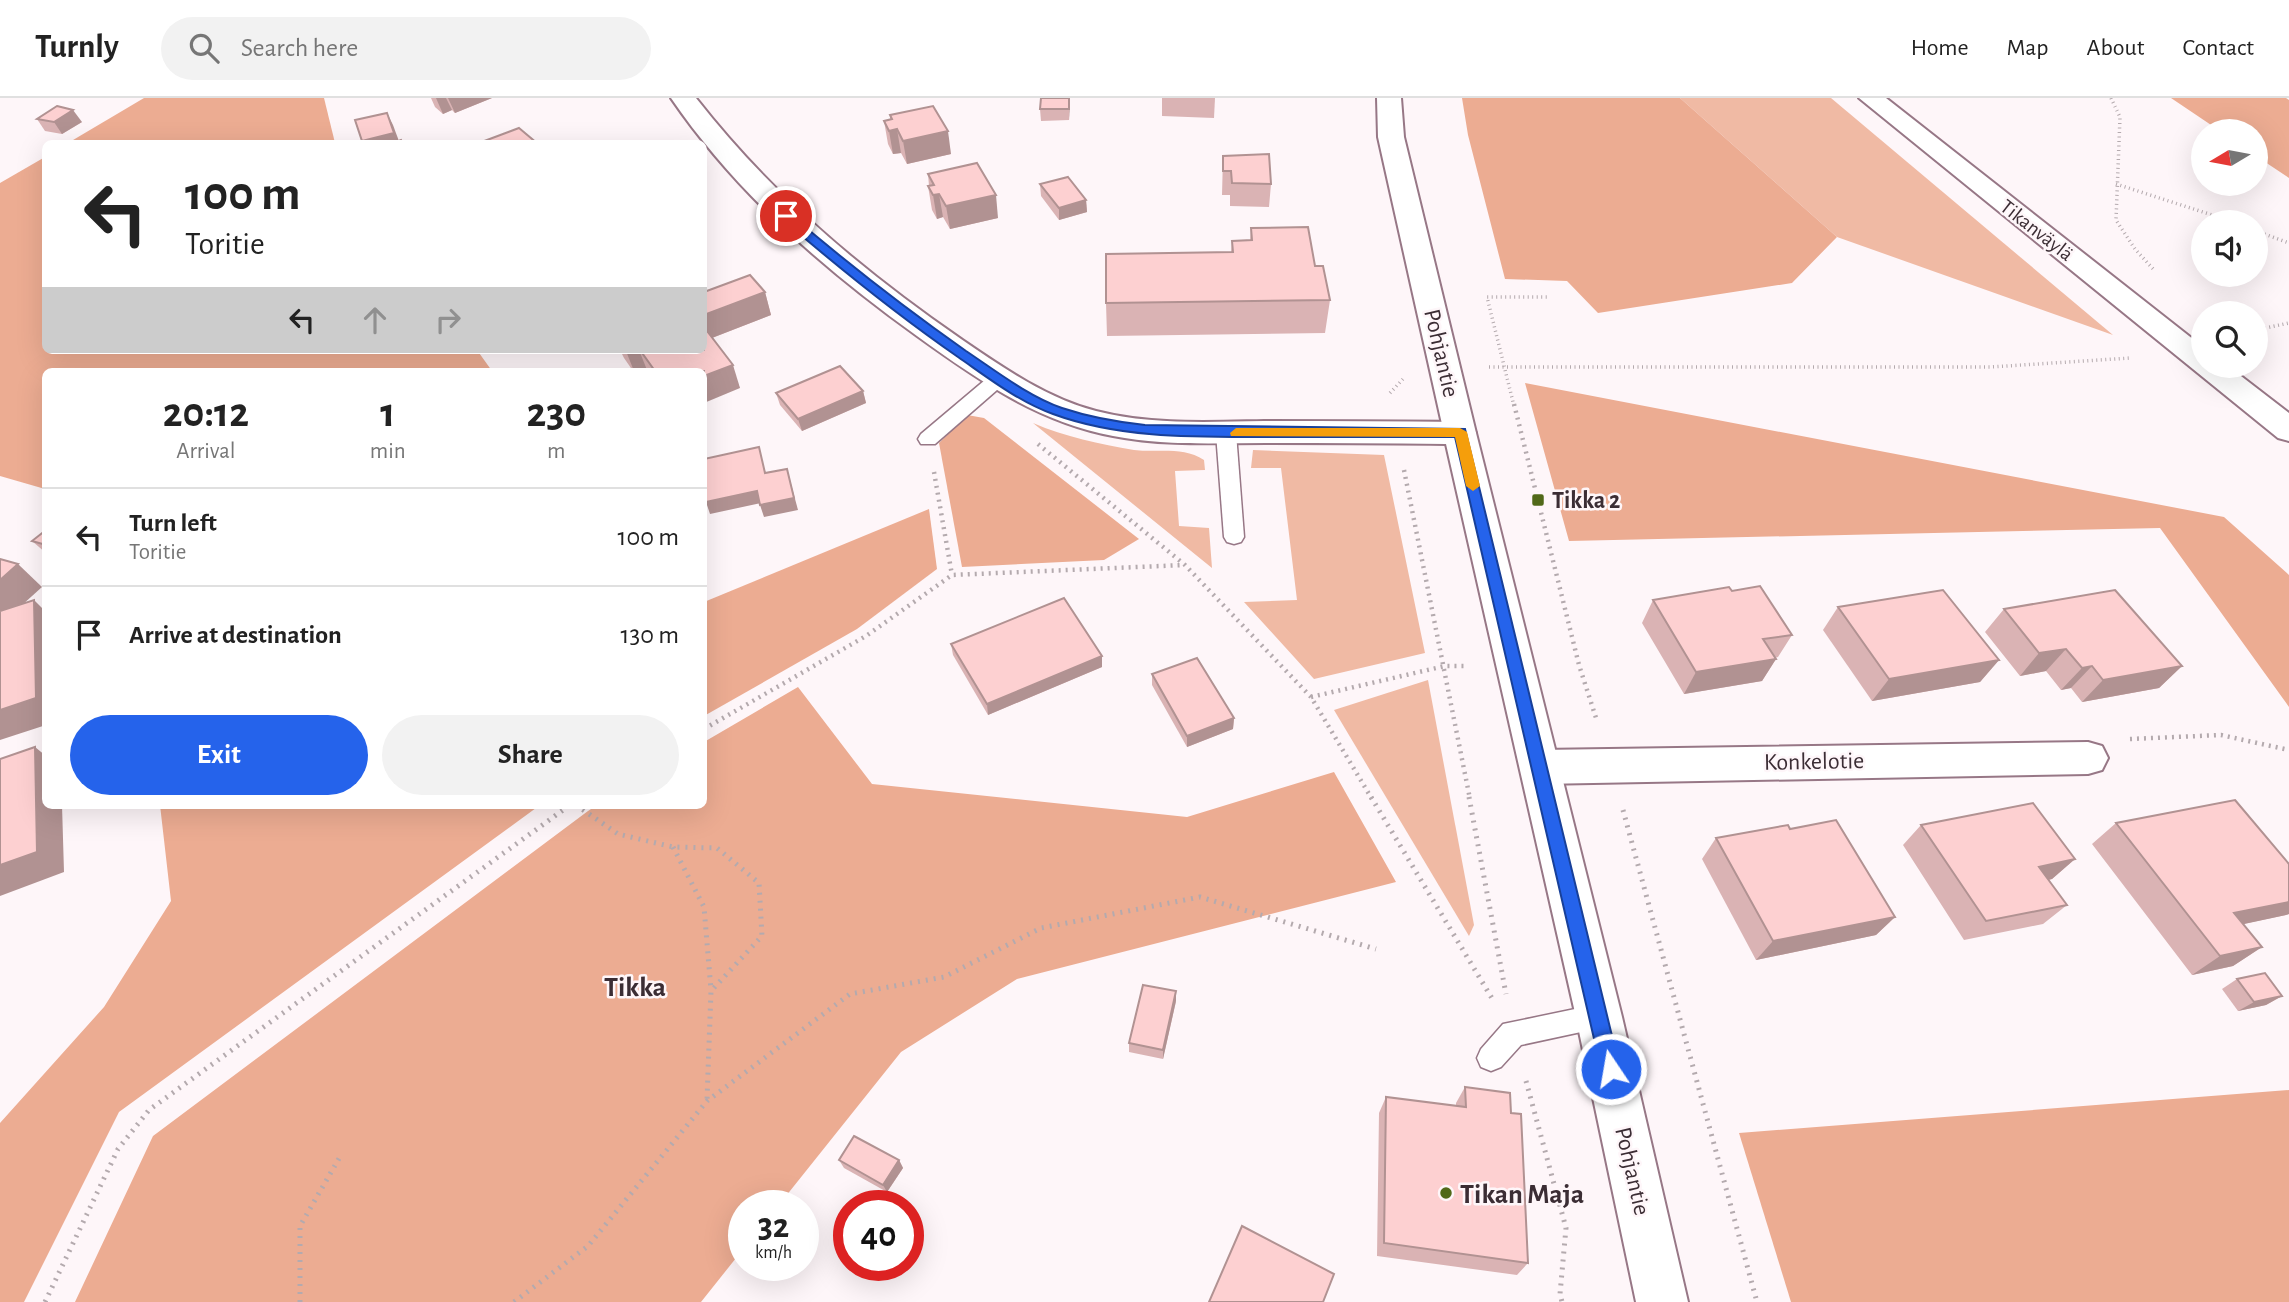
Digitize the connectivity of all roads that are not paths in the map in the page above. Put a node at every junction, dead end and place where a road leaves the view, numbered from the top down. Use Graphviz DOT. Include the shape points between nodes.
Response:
graph roads {
  1 [pos="684,98"];
  2 [pos="1389,98"];
  3 [pos="1871,98"];
  4 [pos="2191,352"];
  5 [pos="2223,378"];
  6 [pos="998,379"];
  7 [pos="2289,430"];
  8 [pos="1460,432"];
  9 [pos="1226,433"];
  10 [pos="928,439"];
  11 [pos="1234,537"];
  12 [pos="2088,758"];
  13 [pos="1540,767"];
  14 [pos="1599,1017"];
  15 [pos="1491,1058"];
  16 [pos="1662,1302"];
  1 -- 6 [label="street" via="712,138 768,200 881,295"];
  2 -- 8 [label="street, Pohjantie" via="1391,137"];
  3 -- 4 [label="street, Tikanväylä"];
  5 -- 7 [label="street"];
  6 -- 9 [label="street" via="1056,411 1088,421 1145,430"];
  6 -- 10 [label="lane"];
  8 -- 9 [label="street"];
  8 -- 13 [label="street, Pohjantie"];
  9 -- 11 [label="lane"];
  12 -- 13 [label="street, Konkelotie"];
  13 -- 14 [label="street, Pohjantie"];
  14 -- 15 [label="lane" via="1513,1033"];
  14 -- 16 [label="street, Pohjantie"];
}
